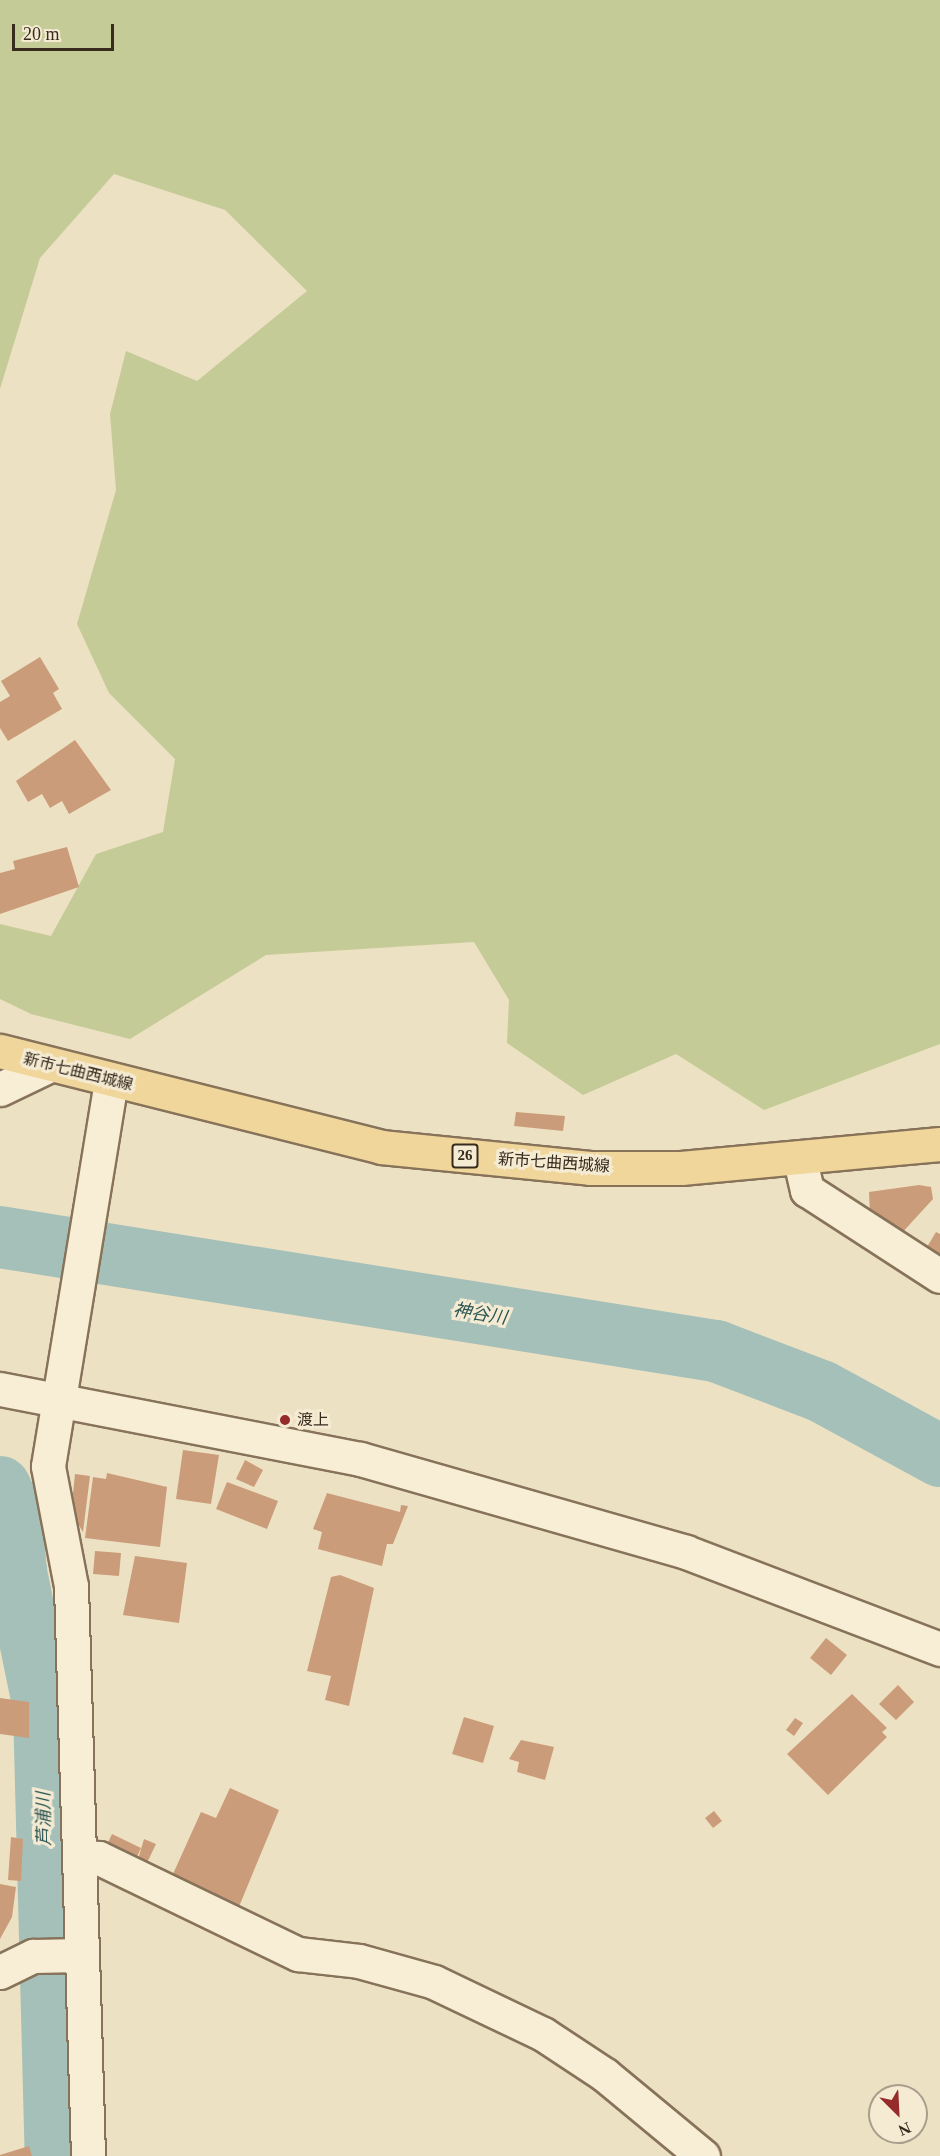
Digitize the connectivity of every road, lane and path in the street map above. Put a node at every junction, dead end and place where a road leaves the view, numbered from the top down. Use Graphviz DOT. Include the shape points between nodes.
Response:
graph roads {
  1 [pos="0,1051"];
  2 [pos="48,1066"];
  3 [pos="111,1081"];
  4 [pos="0,1089"];
  5 [pos="940,1144"];
  6 [pos="800,1160"];
  7 [pos="940,1276"];
  8 [pos="0,1389"];
  9 [pos="57,1391"];
  10 [pos="940,1649"];
  11 [pos="79,1857"];
  12 [pos="57,1954"];
  13 [pos="0,1972"];
  14 [pos="88,2156"];
  15 [pos="703,2156"];
  1 -- 2 [label="main road, 新市七曲西城線 / 26"];
  2 -- 3 [label="main road, 新市七曲西城線 / 26"];
  2 -- 4 [label="street"];
  3 -- 6 [label="main road, 新市七曲西城線 / 26" via="381,1147 590,1168"];
  3 -- 9 [label="street"];
  5 -- 6 [label="main road, 新市七曲西城線 / 26"];
  6 -- 7 [label="street" via="807,1190"];
  8 -- 9 [label="street"];
  9 -- 10 [label="street" via="360,1459 686,1552"];
  9 -- 11 [label="street" via="48,1466 71,1586"];
  11 -- 12 [label="street"];
  11 -- 15 [label="street" via="99,1858 298,1954 359,1961 434,1982 513,2020 605,2075"];
  12 -- 13 [label="street"];
  12 -- 14 [label="street"];
}
